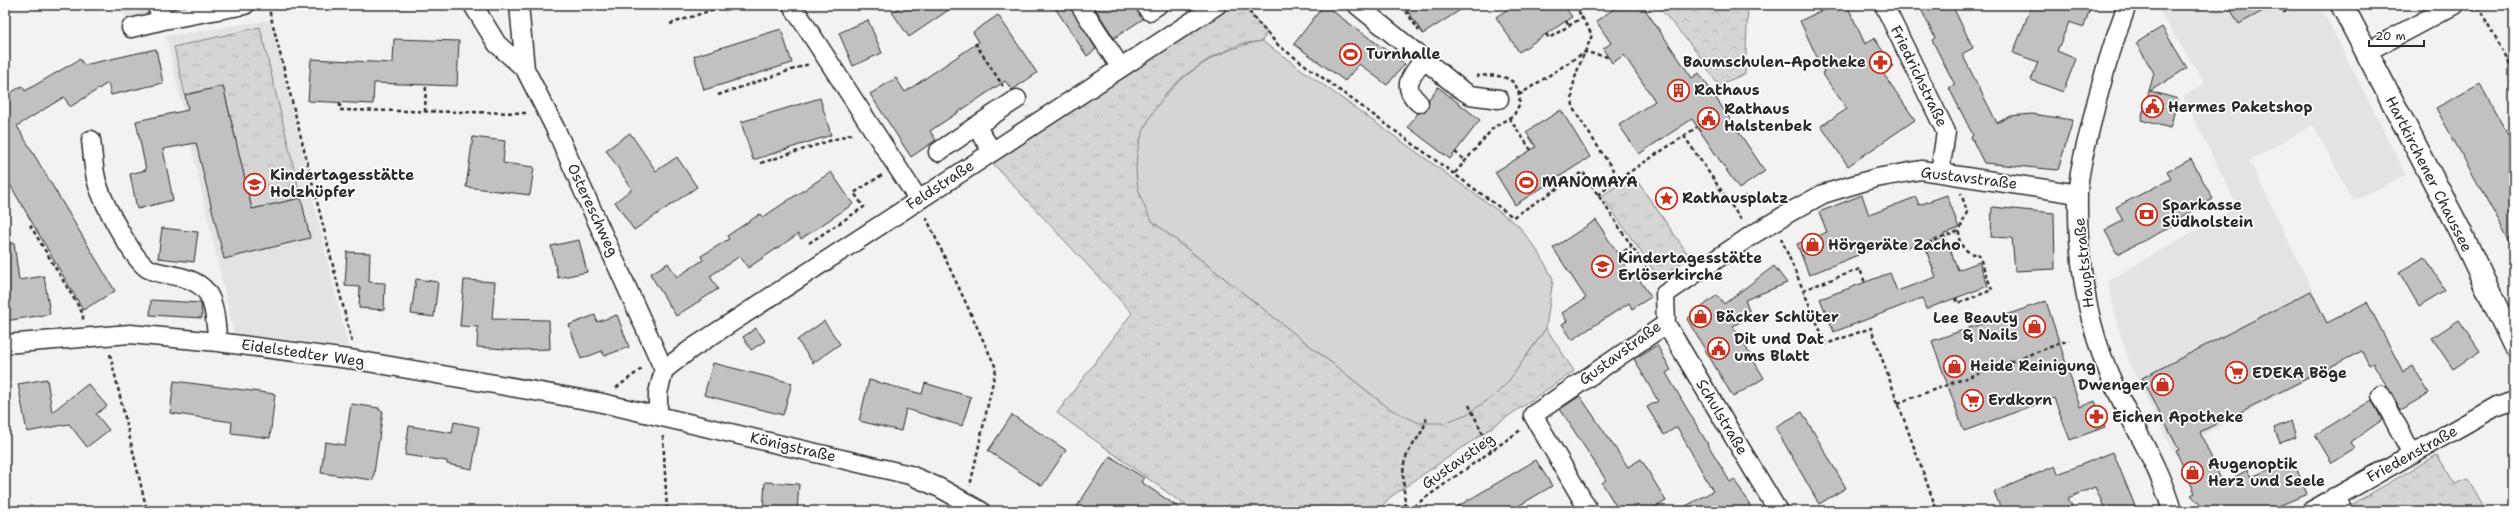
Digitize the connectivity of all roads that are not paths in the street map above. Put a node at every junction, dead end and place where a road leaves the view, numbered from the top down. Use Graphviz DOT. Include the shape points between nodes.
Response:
graph roads {
  1 [pos="245,5"];
  2 [pos="473,5"];
  3 [pos="519,5"];
  4 [pos="792,5"];
  5 [pos="1080,5"];
  6 [pos="1145,5"];
  7 [pos="1158,5"];
  8 [pos="1217,5"];
  9 [pos="1357,5"];
  10 [pos="2127,5"];
  11 [pos="2342,5"];
  12 [pos="2454,5"];
  13 [pos="1886,6"];
  14 [pos="160,12"];
  15 [pos="131,28"];
  16 [pos="2366,52"];
  17 [pos="1424,60"];
  18 [pos="1120,68"];
  19 [pos="525,69"];
  20 [pos="1499,100"];
  21 [pos="1016,101"];
  22 [pos="1419,103"];
  23 [pos="976,126"];
  24 [pos="91,140"];
  25 [pos="992,151"];
  26 [pos="938,152"];
  27 [pos="1948,173"];
  28 [pos="2078,194"];
  29 [pos="918,199"];
  30 [pos="1666,324"];
  31 [pos="218,342"];
  32 [pos="5,344"];
  33 [pos="2514,345"];
  34 [pos="662,363"];
  35 [pos="2381,394"];
  36 [pos="2514,400"];
  37 [pos="598,402"];
  38 [pos="658,415"];
  39 [pos="2412,454"];
  40 [pos="2339,504"];
  41 [pos="974,506"];
  42 [pos="1589,511"];
  43 [pos="1778,511"];
  44 [pos="2172,511"];
  45 [pos="2311,511"];
  1 -- 14 [label="street"];
  2 -- 19 [label="street" via="498,44"];
  3 -- 19 [label="street, Ostereschweg"];
  4 -- 29 [label="street"];
  5 -- 18 [label="street"];
  6 -- 7 [label="street" via="1149,11"];
  8 -- 18 [label="street, Feldstraße"];
  9 -- 17 [label="street"];
  10 -- 28 [label="street, Hauptstraße" via="2101,79 2084,153"];
  11 -- 16 [label="main road, Hartkirchener Chaussee"];
  12 -- 16 [label="street"];
  13 -- 27 [label="street, Friedrichstraße" via="1946,132"];
  14 -- 15 [label="street"];
  16 -- 33 [label="main road, Hartkirchener Chaussee" via="2461,233"];
  17 -- 20 [label="street" via="1470,95"];
  17 -- 22 [label="street" via="1411,76 1409,84 1412,97"];
  18 -- 25 [label="street, Feldstraße"];
  19 -- 34 [label="street, Ostereschweg" via="548,113"];
  21 -- 23 [label="street"];
  23 -- 25 [label="street"];
  23 -- 26 [label="street"];
  24 -- 31 [label="street" via="96,182 133,253 149,269 192,279 204,288 212,298"];
  25 -- 29 [label="street, Feldstraße"];
  27 -- 28 [label="street, Gustavstraße"];
  27 -- 30 [label="street, Gustavstraße" via="1921,170 1876,178 1823,194 1773,221 1665,294"];
  28 -- 44 [label="street, Hauptstraße" via="2081,252 2092,325 2114,385 2151,456"];
  29 -- 34 [label="street, Feldstraße" via="691,349"];
  30 -- 42 [label="street, Gustavstraße" via="1533,415"];
  30 -- 43 [label="street, Schulstraße"];
  31 -- 32 [label="street, Eidelstedter Weg" via="106,334"];
  31 -- 37 [label="street, Eidelstedter Weg" via="356,360"];
  34 -- 38 [label="street"];
  35 -- 39 [label="street"];
  36 -- 39 [label="street, Friedenstraße" via="2501,404"];
  37 -- 38 [label="street, Königstraße"];
  38 -- 41 [label="street, Königstraße" via="910,475"];
  39 -- 40 [label="street, Friedenstraße"];
  40 -- 45 [label="street, Friedenstraße"];
}
